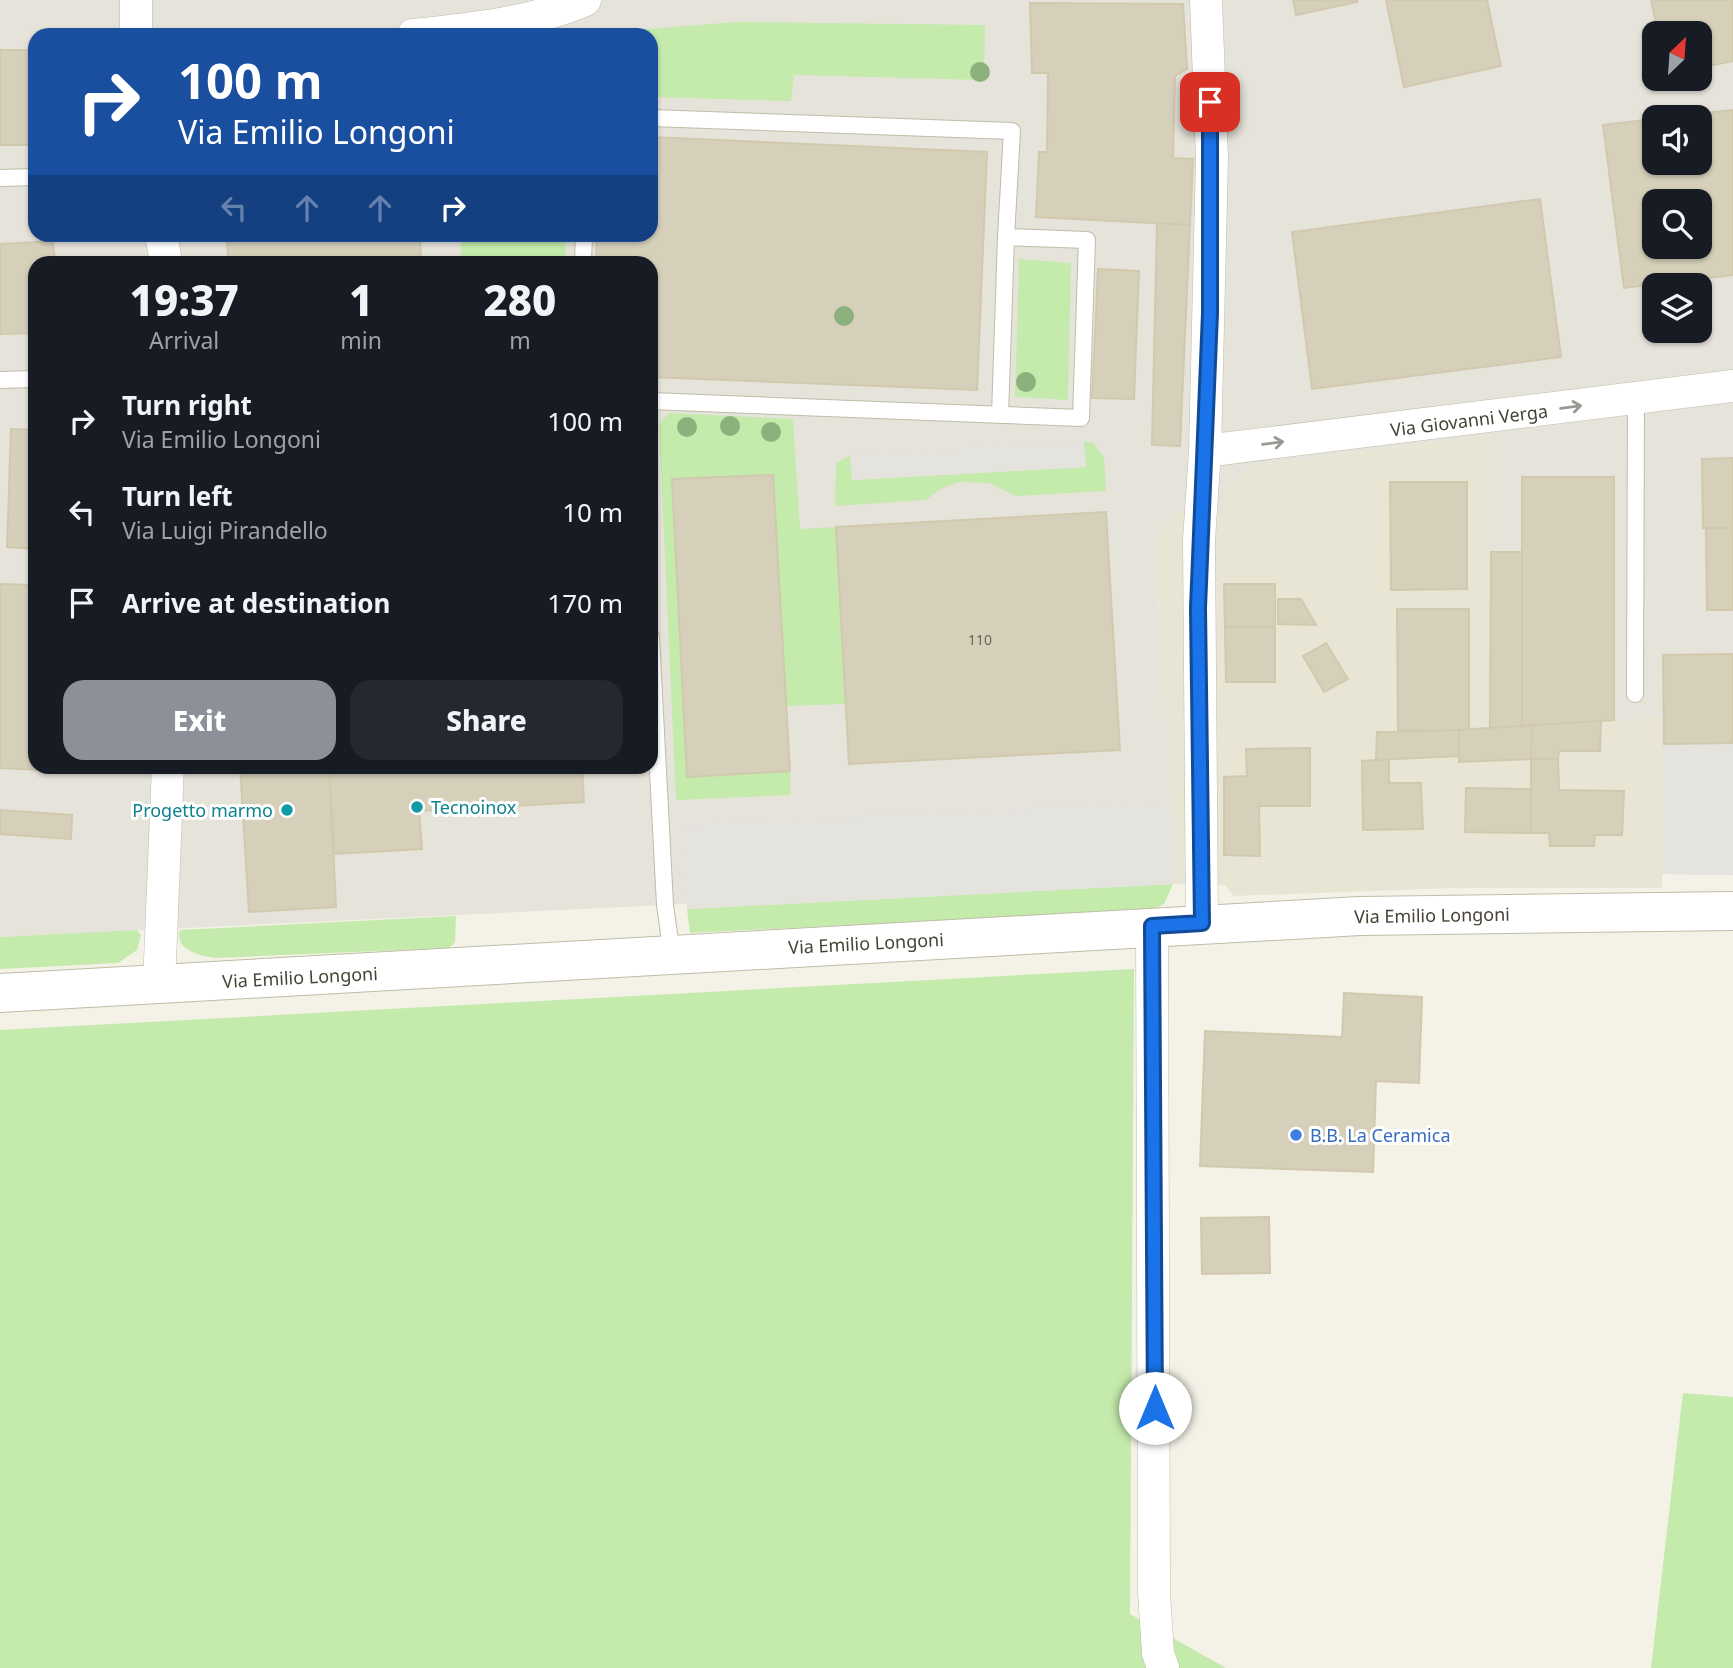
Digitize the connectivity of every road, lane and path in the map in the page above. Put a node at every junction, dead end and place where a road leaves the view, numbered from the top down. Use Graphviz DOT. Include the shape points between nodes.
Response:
graph roads {
  1 [pos="136,0"];
  2 [pos="586,0"];
  3 [pos="1206,0"];
  4 [pos="136,28"];
  5 [pos="473,28"];
  6 [pos="658,118"];
  7 [pos="28,177"];
  8 [pos="0,178"];
  9 [pos="1006,237"];
  10 [pos="28,379"];
  11 [pos="0,380"];
  12 [pos="1733,386"];
  13 [pos="1636,400"];
  14 [pos="658,401"];
  15 [pos="1000,415"];
  16 [pos="1205,451"];
  17 [pos="1635,694"];
  18 [pos="658,771"];
  19 [pos="168,774"];
  20 [pos="1733,911"];
  21 [pos="1202,923"];
  22 [pos="1152,926"];
  23 [pos="672,955"];
  24 [pos="159,985"];
  25 [pos="0,993"];
  26 [pos="1163,1668"];
  1 -- 4 [label="street"];
  2 -- 5 [label="street" via="561,10"];
  3 -- 16 [label="street" via="1212,158"];
  6 -- 9 [label="lane" via="1012,131"];
  7 -- 8 [label="lane"];
  9 -- 15 [label="lane"];
  9 -- 15 [label="lane" via="1087,240 1082,404 1081,418"];
  10 -- 11 [label="lane"];
  12 -- 13 [label="street, Via Giovanni Verga"];
  16 -- 13 [label="street, Via Giovanni Verga, one-way"];
  13 -- 17 [label="lane"];
  14 -- 15 [label="lane"];
  16 -- 21 [label="street" via="1198,631"];
  18 -- 23 [label="lane"];
  19 -- 24 [label="street"];
  20 -- 21 [label="street, Via Emilio Longoni" via="1497,912"];
  21 -- 22 [label="street, Via Emilio Longoni"];
  22 -- 23 [label="street, Via Emilio Longoni"];
  22 -- 26 [label="street" via="1154,1593"];
  23 -- 24 [label="street, Via Emilio Longoni"];
  24 -- 25 [label="street, Via Emilio Longoni"];
}
